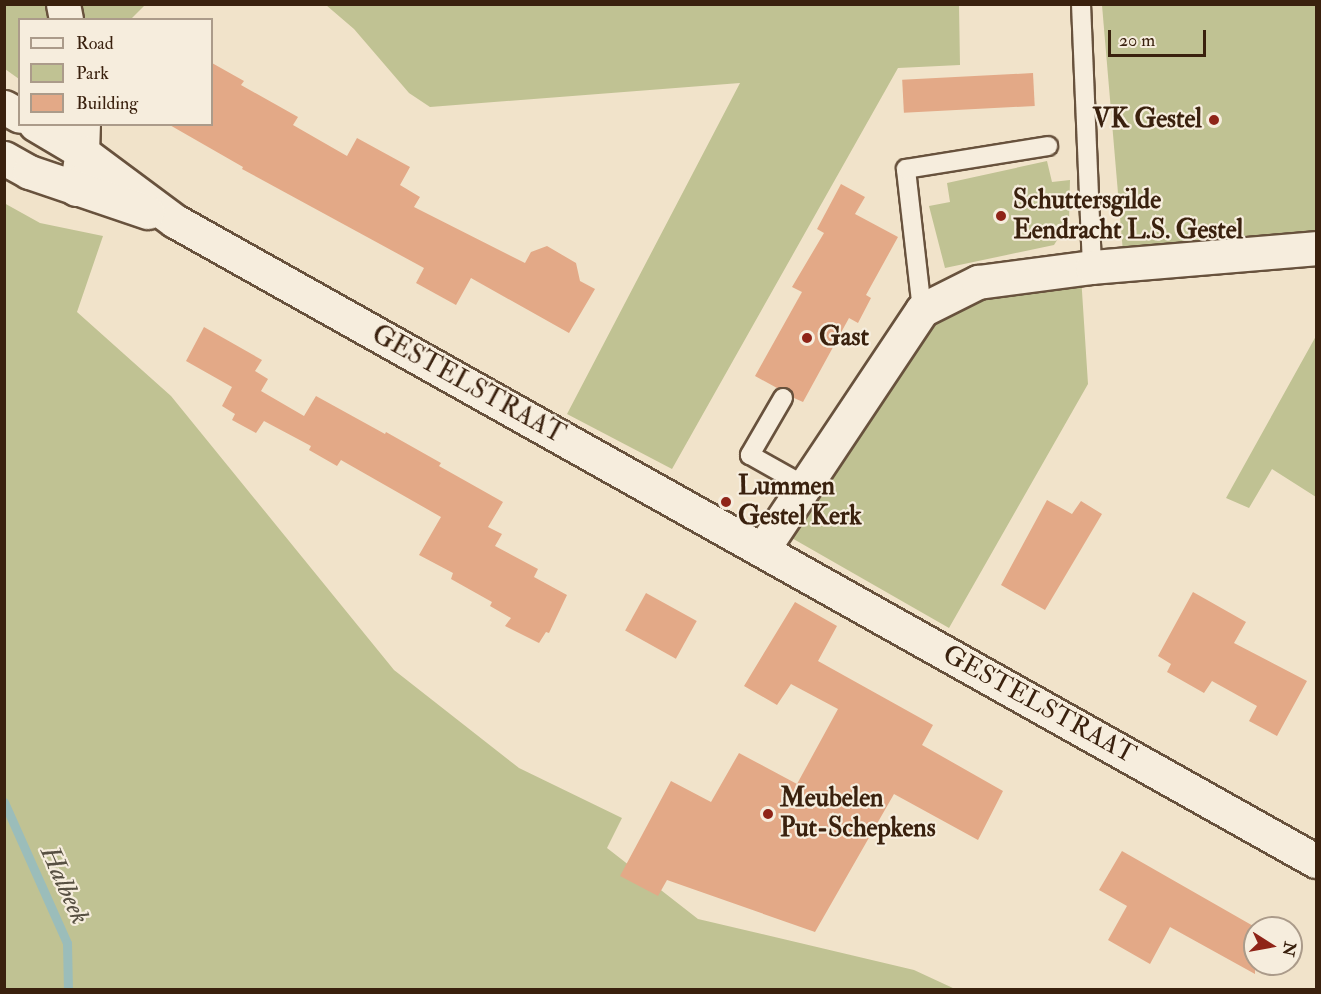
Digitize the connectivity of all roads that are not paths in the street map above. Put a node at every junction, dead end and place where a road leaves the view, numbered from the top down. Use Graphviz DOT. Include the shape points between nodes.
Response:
graph roads {
  1 [pos="1081,4"];
  2 [pos="4,107"];
  3 [pos="18,115"];
  4 [pos="42,126"];
  5 [pos="82,138"];
  6 [pos="1048,146"];
  7 [pos="4,158"];
  8 [pos="76,189"];
  9 [pos="175,221"];
  10 [pos="1317,249"];
  11 [pos="1092,267"];
  12 [pos="922,310"];
  13 [pos="783,398"];
  14 [pos="805,486"];
  15 [pos="762,550"];
  16 [pos="1317,861"];
  1 -- 11 [label="lane"];
  2 -- 3 [label="main road"];
  4 -- 5 [label="main road, GESTELSTRAAT"];
  5 -- 8 [label="main road"];
  5 -- 9 [label="main road, GESTELSTRAAT"];
  6 -- 12 [label="lane" via="906,169"];
  7 -- 8 [label="main road, GESTELSTRAAT"];
  8 -- 9 [label="main road, GESTELSTRAAT"];
  9 -- 15 [label="main road, GESTELSTRAAT"];
  10 -- 11 [label="main road"];
  11 -- 12 [label="main road" via="978,282"];
  12 -- 14 [label="main road"];
  13 -- 14 [label="lane" via="750,455"];
  14 -- 15 [label="main road"];
  15 -- 16 [label="main road, GESTELSTRAAT"];
}
